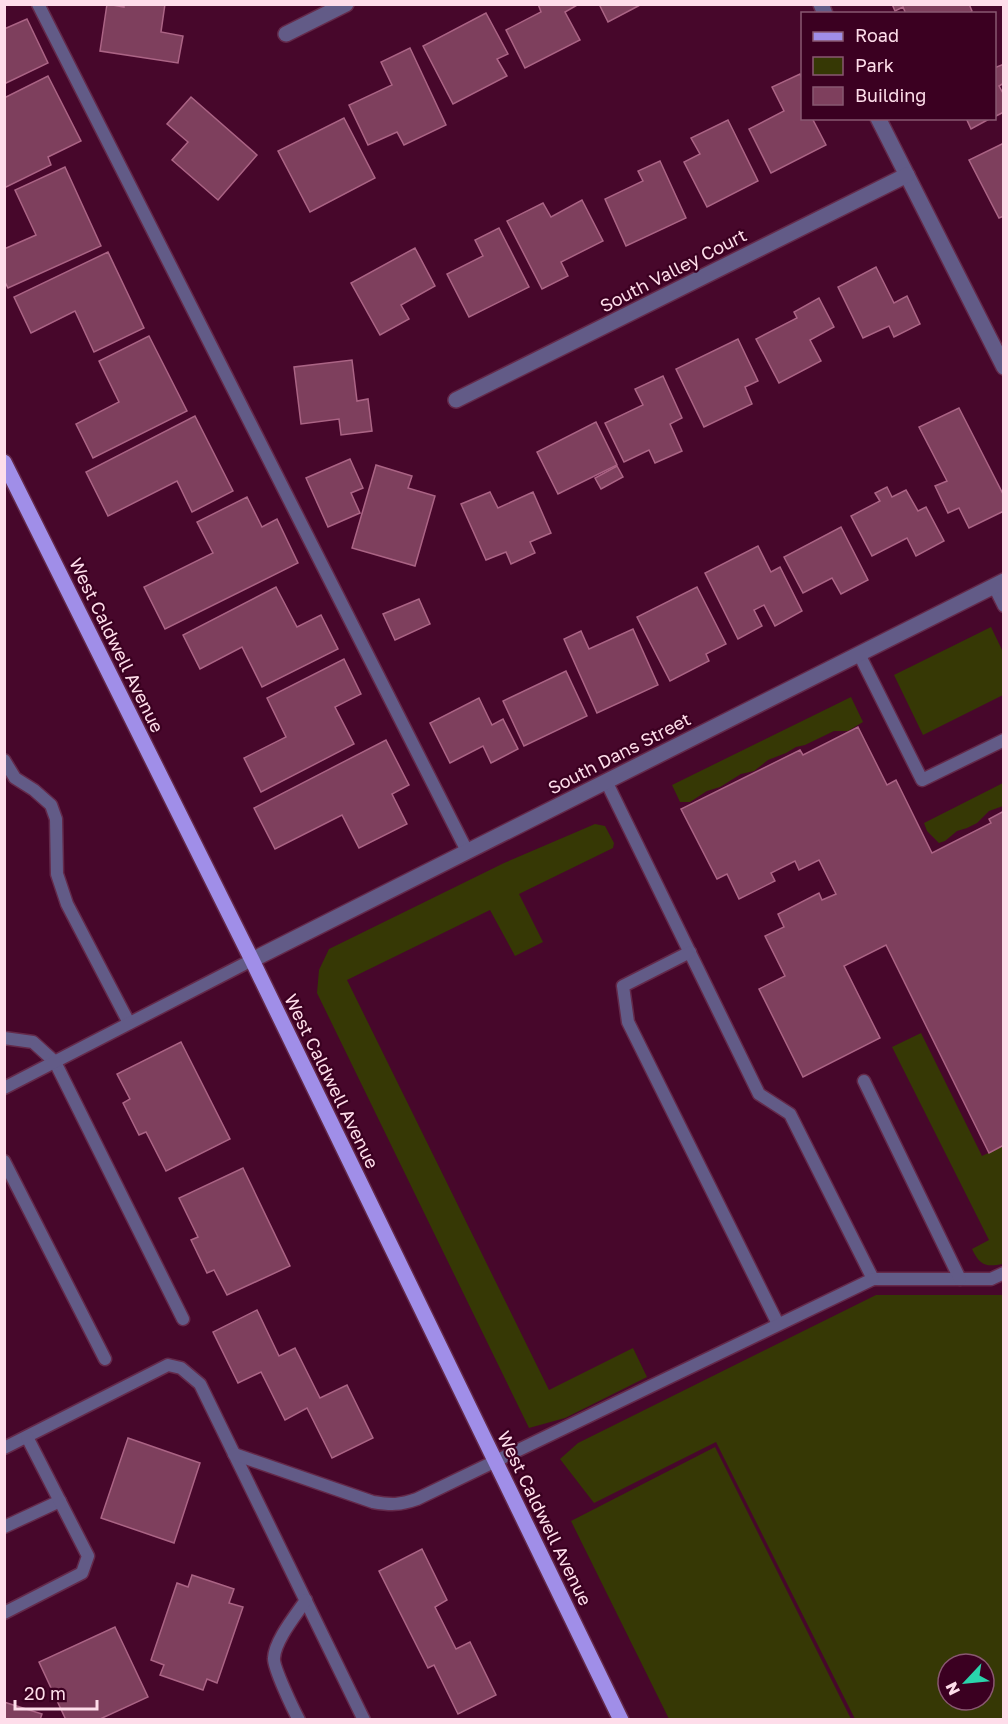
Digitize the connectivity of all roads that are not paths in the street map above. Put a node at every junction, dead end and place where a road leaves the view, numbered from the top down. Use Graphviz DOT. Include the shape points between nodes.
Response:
graph roads {
  1 [pos="38,4"];
  2 [pos="346,4"];
  3 [pos="286,34"];
  4 [pos="879,120"];
  5 [pos="907,175"];
  6 [pos="1004,366"];
  7 [pos="456,400"];
  8 [pos="4,462"];
  9 [pos="999,584"];
  10 [pos="1004,606"];
  11 [pos="859,654"];
  12 [pos="1004,740"];
  13 [pos="4,760"];
  14 [pos="606,781"];
  15 [pos="467,851"];
  16 [pos="690,952"];
  17 [pos="252,960"];
  18 [pos="129,1023"];
  19 [pos="4,1038"];
  20 [pos="55,1062"];
  21 [pos="864,1081"];
  22 [pos="4,1088"];
  23 [pos="4,1161"];
  24 [pos="1004,1273"];
  25 [pos="873,1279"];
  26 [pos="960,1279"];
  27 [pos="183,1319"];
  28 [pos="778,1324"];
  29 [pos="105,1359"];
  30 [pos="27,1437"];
  31 [pos="4,1448"];
  32 [pos="234,1454"];
  33 [pos="495,1461"];
  34 [pos="60,1501"];
  35 [pos="4,1527"];
  36 [pos="306,1600"];
  37 [pos="4,1613"];
  38 [pos="299,1719"];
  39 [pos="364,1719"];
  40 [pos="621,1719"];
  1 -- 15 [label="lane"];
  2 -- 3 [label="street"];
  4 -- 5 [label="street"];
  5 -- 6 [label="street"];
  5 -- 7 [label="street, South Valley Court"];
  8 -- 17 [label="main road, West Caldwell Avenue"];
  9 -- 10 [label="lane"];
  9 -- 11 [label="street, South Dans Street"];
  11 -- 12 [label="lane" via="922,780"];
  11 -- 14 [label="street, South Dans Street"];
  13 -- 18 [label="lane" via="15,778 51,805 56,819 57,874 68,904"];
  14 -- 15 [label="street, South Dans Street"];
  14 -- 16 [label="lane"];
  15 -- 17 [label="street, South Dans Street"];
  16 -- 25 [label="lane" via="759,1095 790,1114"];
  16 -- 28 [label="lane" via="623,986 628,1022"];
  17 -- 18 [label="lane"];
  17 -- 33 [label="main road, West Caldwell Avenue"];
  18 -- 20 [label="lane"];
  19 -- 20 [label="lane" via="33,1042"];
  20 -- 22 [label="lane"];
  20 -- 27 [label="lane"];
  21 -- 26 [label="lane"];
  23 -- 29 [label="lane"];
  24 -- 26 [label="lane" via="991,1279"];
  25 -- 26 [label="lane"];
  25 -- 28 [label="lane"];
  28 -- 33 [label="lane"];
  30 -- 31 [label="lane"];
  30 -- 32 [label="lane" via="168,1365 181,1368 200,1384"];
  30 -- 34 [label="lane"];
  32 -- 33 [label="lane" via="389,1505 417,1499"];
  32 -- 36 [label="lane"];
  33 -- 40 [label="main road, West Caldwell Avenue"];
  34 -- 35 [label="lane"];
  34 -- 37 [label="lane" via="88,1557 82,1574"];
  36 -- 38 [label="lane" via="277,1645 273,1660"];
  36 -- 39 [label="lane"];
}
